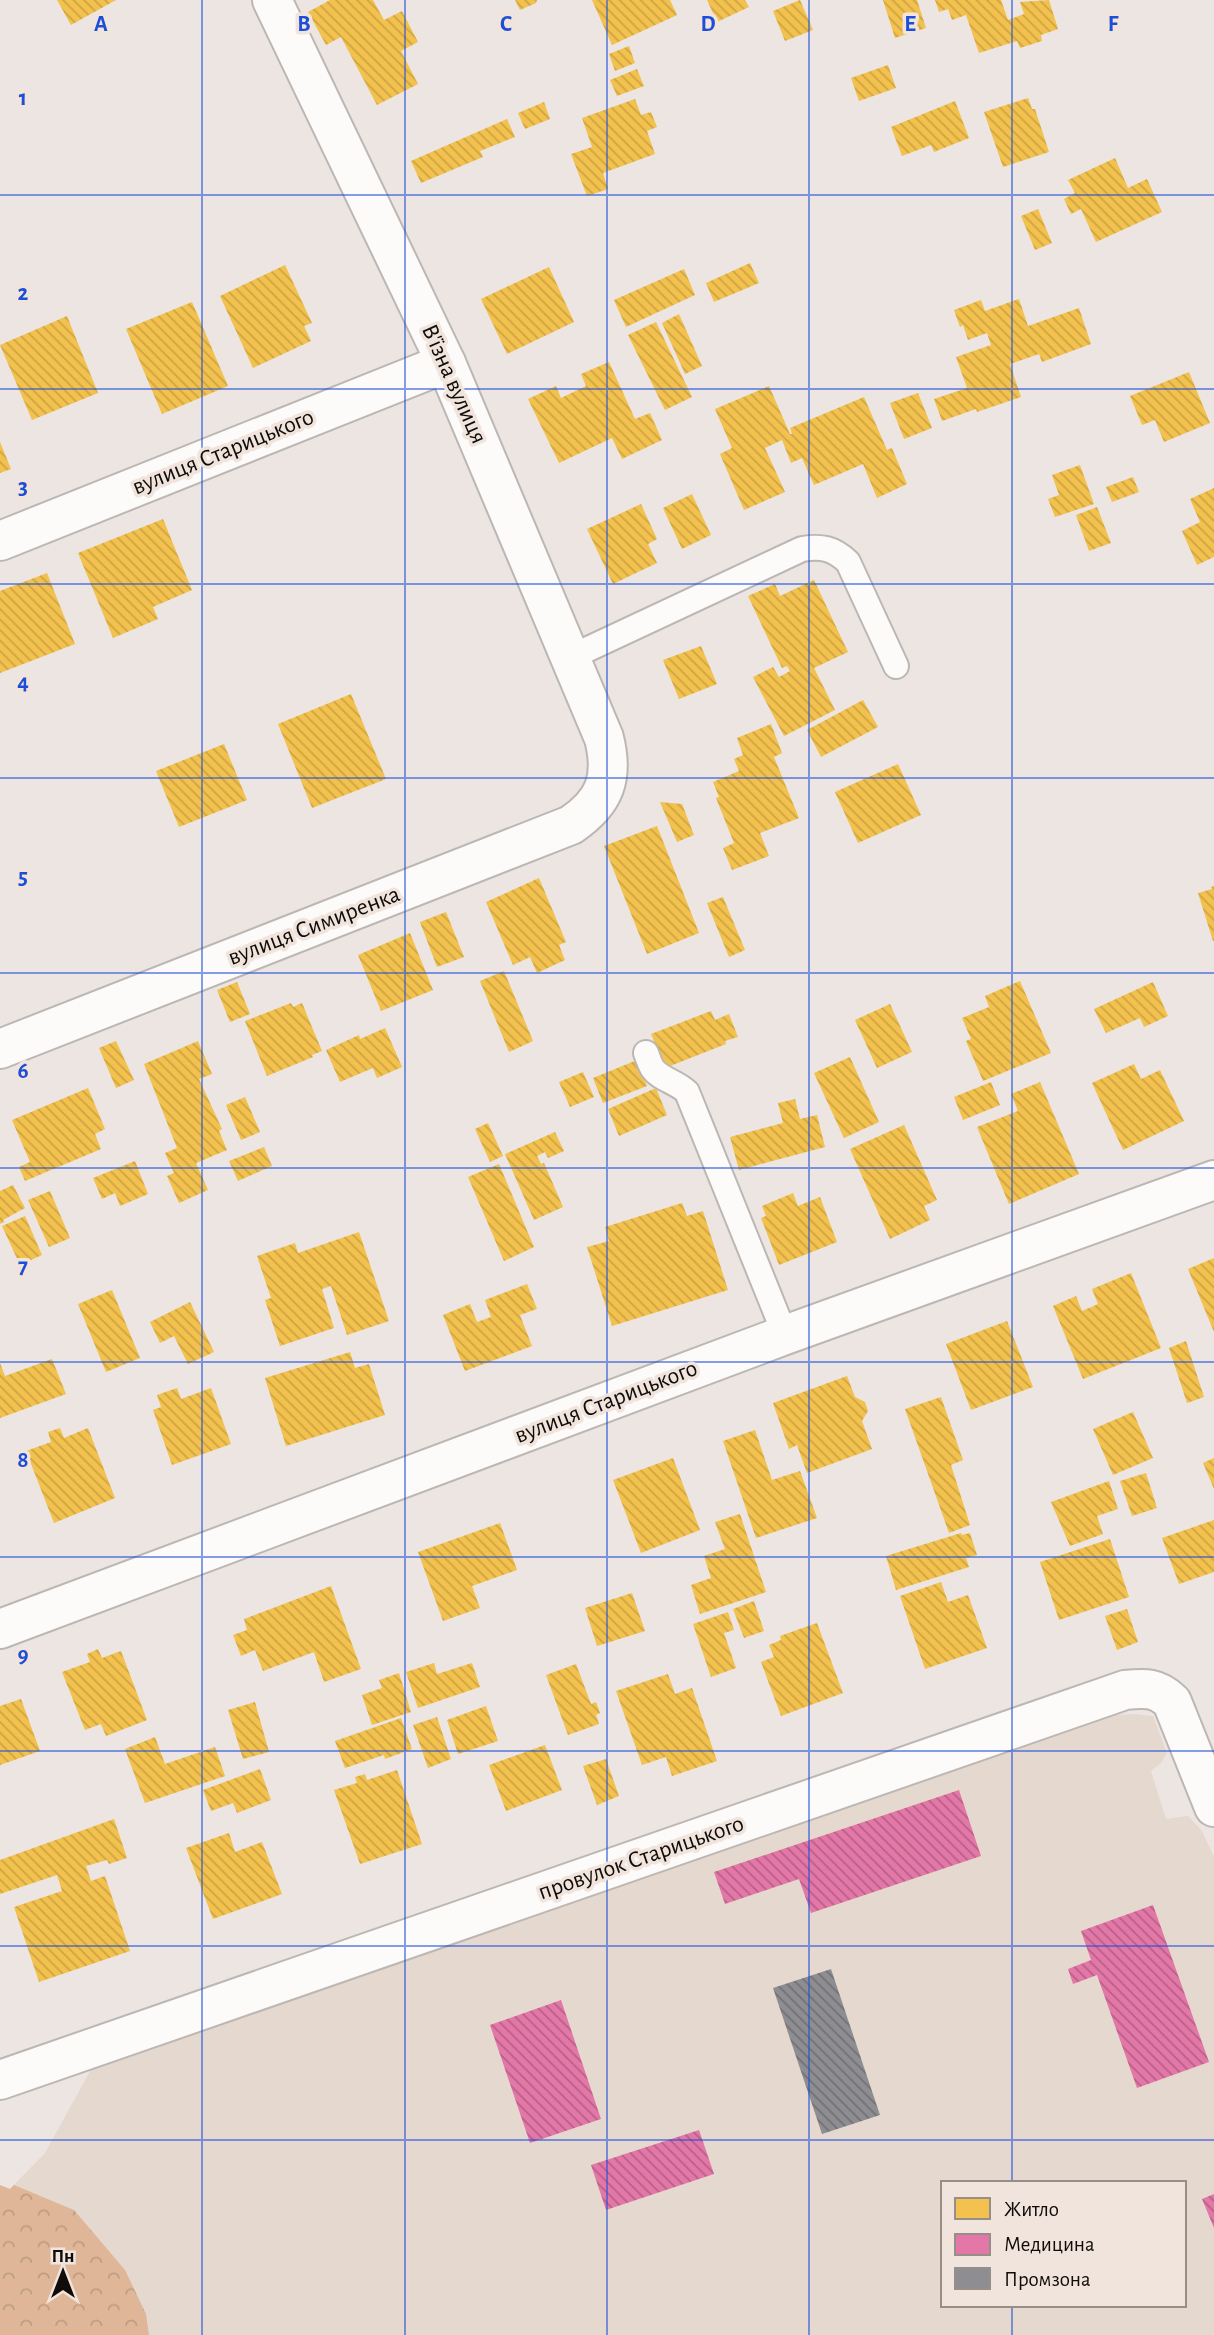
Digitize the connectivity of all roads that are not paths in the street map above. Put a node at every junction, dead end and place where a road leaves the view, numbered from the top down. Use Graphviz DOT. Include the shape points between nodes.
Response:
graph roads {
  1 [pos="272,0"];
  2 [pos="446,363"];
  3 [pos="0,541"];
  4 [pos="569,658"];
  5 [pos="896,666"];
  6 [pos="608,778"];
  7 [pos="0,1049"];
  8 [pos="646,1053"];
  9 [pos="1214,1180"];
  10 [pos="785,1335"];
  11 [pos="0,1629"];
  12 [pos="1214,1807"];
  13 [pos="0,2080"];
  1 -- 2 [label="street, В'їзна вулиця"];
  2 -- 3 [label="street, вулиця Старицького"];
  2 -- 4 [label="street, В'їзна вулиця"];
  4 -- 5 [label="lane" via="802,549 820,547 837,551 848,562"];
  4 -- 6 [label="street, В'їзна вулиця" via="604,738"];
  6 -- 7 [label="street, вулиця Симиренка" via="588,813 570,825"];
  8 -- 10 [label="lane" via="654,1070 687,1093"];
  9 -- 10 [label="street, вулиця Старицького"];
  10 -- 11 [label="street, вулиця Старицького"];
  12 -- 13 [label="street, провулок Старицького" via="1172,1702 1161,1691 1146,1687 1125,1690"];
}
